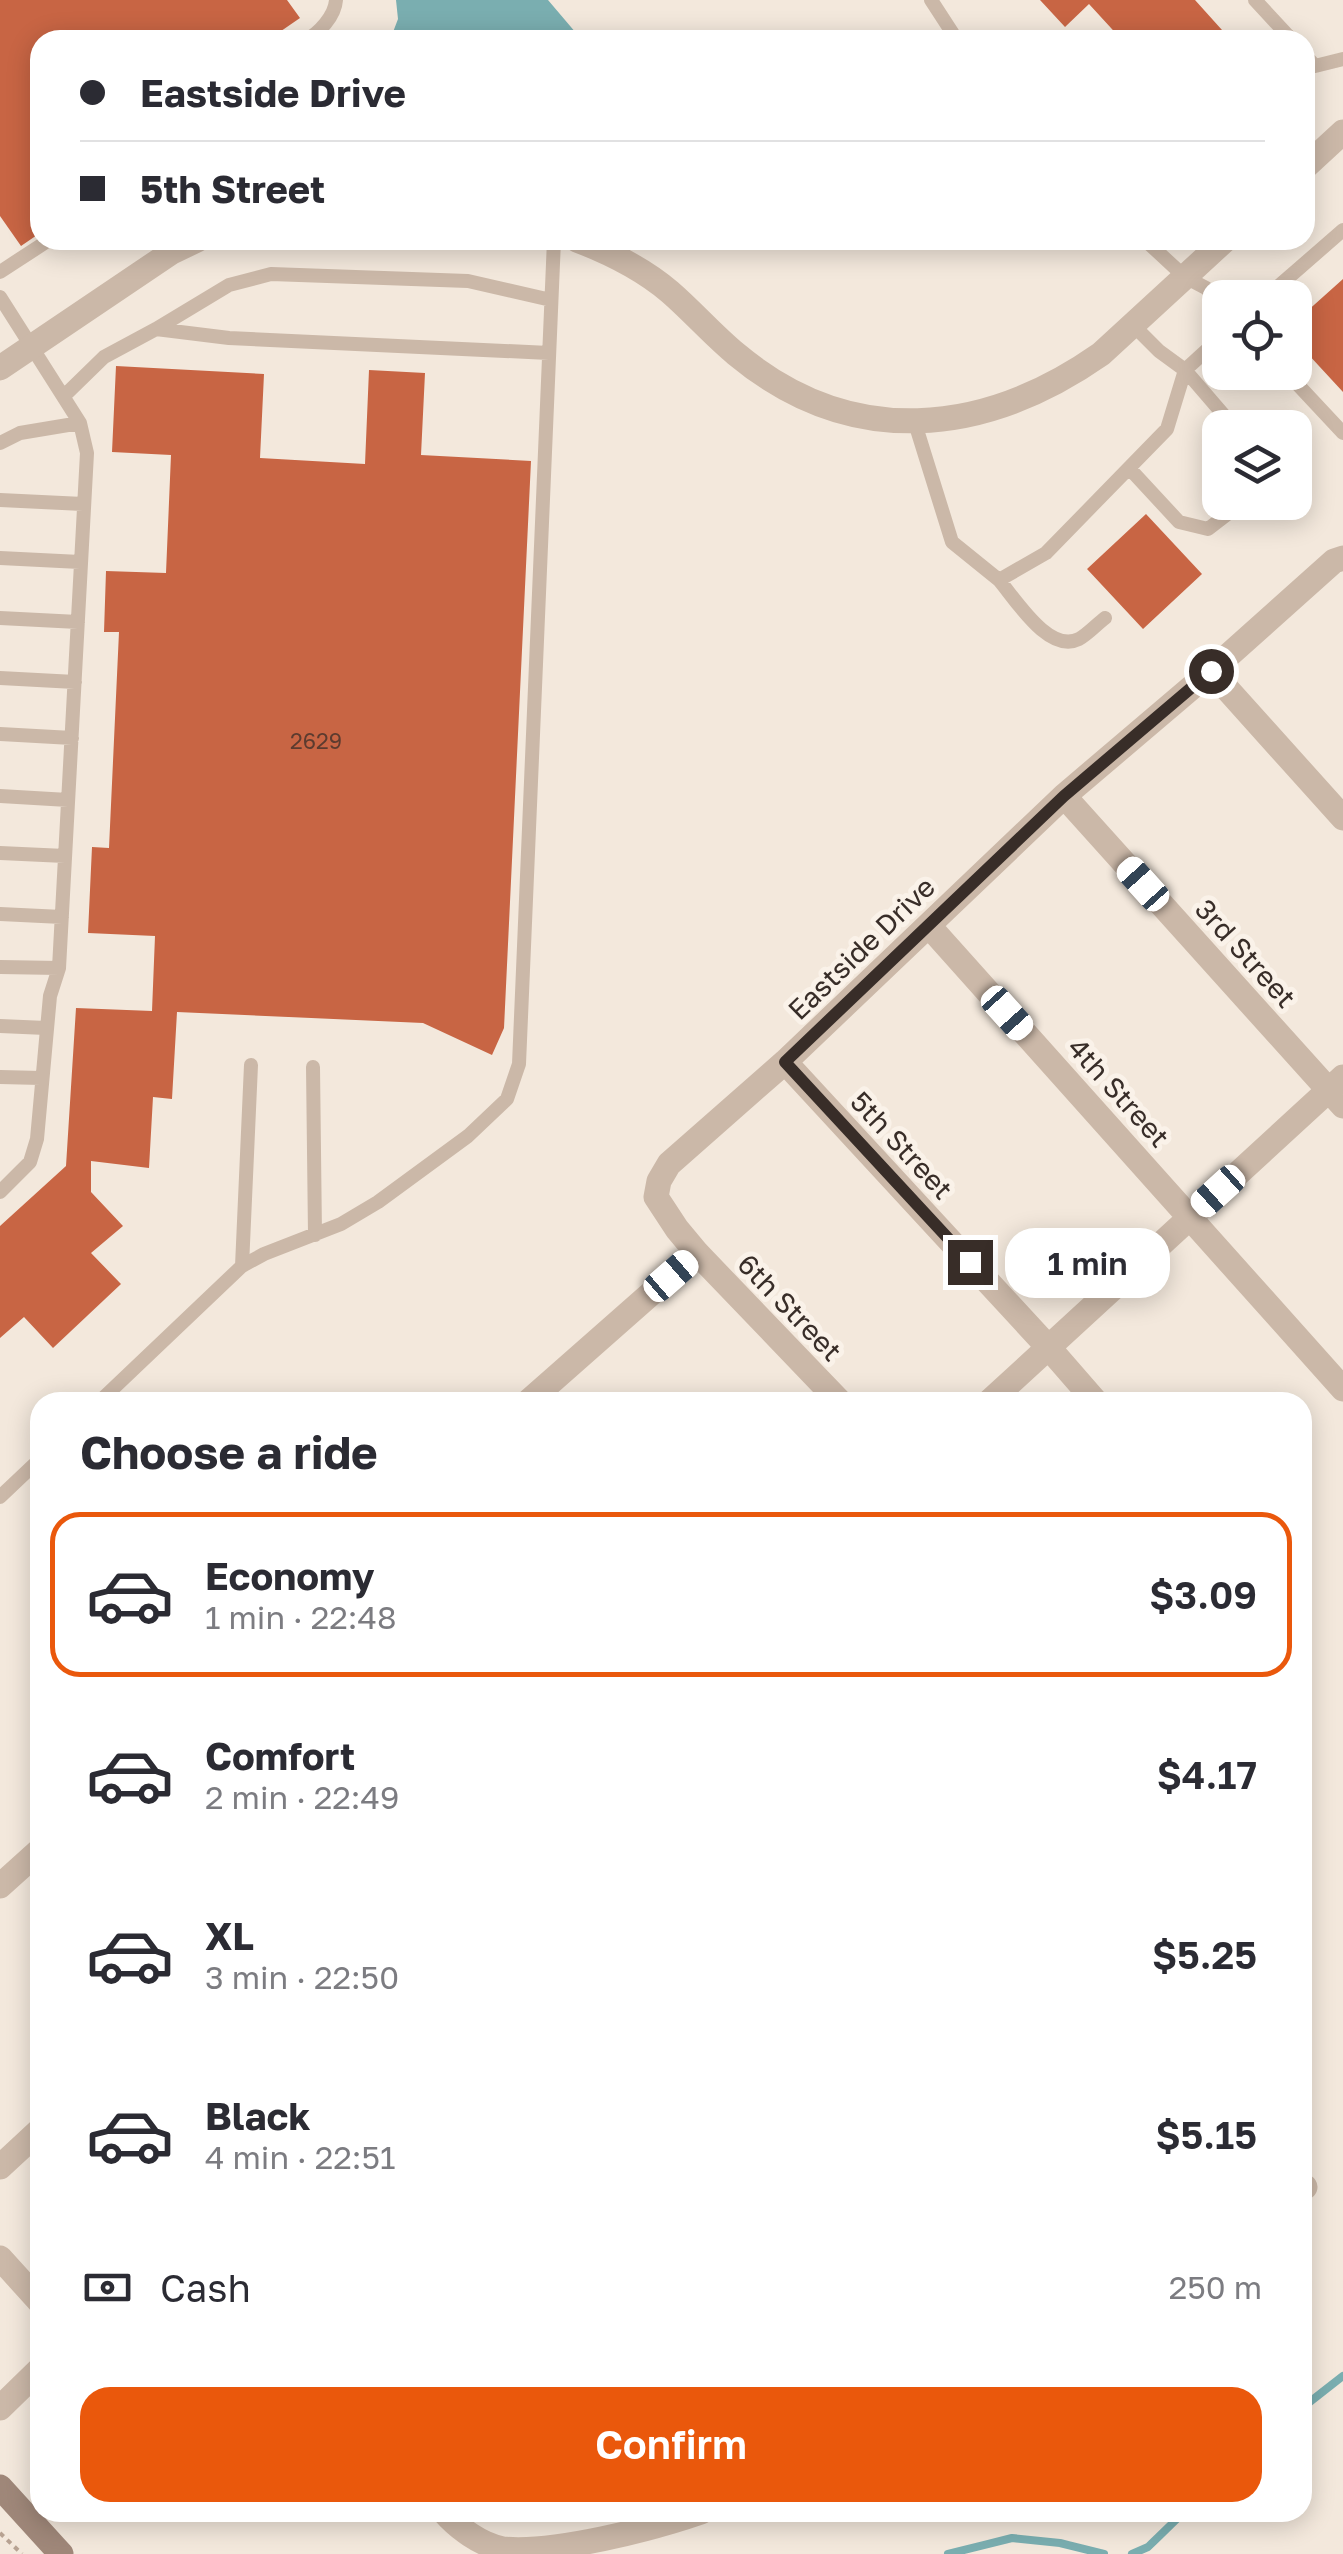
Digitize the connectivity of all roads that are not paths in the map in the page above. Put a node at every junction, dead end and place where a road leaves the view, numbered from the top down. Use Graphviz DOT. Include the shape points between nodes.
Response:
graph roads {
  1 [pos="336,0"];
  2 [pos="931,0"];
  3 [pos="1255,0"];
  4 [pos="320,30"];
  5 [pos="950,30"];
  6 [pos="1283,30"];
  7 [pos="1343,59"];
  8 [pos="1315,64"];
  9 [pos="1343,132"];
  10 [pos="1315,158"];
  11 [pos="1343,230"];
  12 [pos="34,250"];
  13 [pos="176,250"];
  14 [pos="554,250"];
  15 [pos="600,250"];
  16 [pos="1156,250"];
  17 [pos="1214,250"];
  18 [pos="0,272"];
  19 [pos="1184,277"];
  20 [pos="1286,280"];
  21 [pos="1202,286"];
  22 [pos="1,299"];
  23 [pos="551,300"];
  24 [pos="1133,324"];
  25 [pos="156,330"];
  26 [pos="33,346"];
  27 [pos="549,353"];
  28 [pos="1202,354"];
  29 [pos="0,368"];
  30 [pos="1185,370"];
  31 [pos="1307,390"];
  32 [pos="64,396"];
  33 [pos="1219,410"];
  34 [pos="1337,415"];
  35 [pos="914,420"];
  36 [pos="80,423"];
  37 [pos="1343,432"];
  38 [pos="0,443"];
  39 [pos="1129,468"];
  40 [pos="0,500"];
  41 [pos="83,504"];
  42 [pos="1220,520"];
  43 [pos="0,558"];
  44 [pos="1343,558"];
  45 [pos="80,562"];
  46 [pos="999,580"];
  47 [pos="0,618"];
  48 [pos="1104,618"];
  49 [pos="78,622"];
  50 [pos="1211,671"];
  51 [pos="0,678"];
  52 [pos="75,682"];
  53 [pos="0,734"];
  54 [pos="72,738"];
  55 [pos="0,796"];
  56 [pos="1064,796"];
  57 [pos="68,800"];
  58 [pos="1343,818"];
  59 [pos="0,853"];
  60 [pos="65,856"];
  61 [pos="0,914"];
  62 [pos="62,917"];
  63 [pos="928,926"];
  64 [pos="0,966"];
  65 [pos="59,968"];
  66 [pos="0,1026"];
  67 [pos="46,1028"];
  68 [pos="785,1062"];
  69 [pos="251,1065"];
  70 [pos="313,1067"];
  71 [pos="0,1077"];
  72 [pos="41,1078"];
  73 [pos="1338,1091"];
  74 [pos="0,1192"];
  75 [pos="1190,1216"];
  76 [pos="315,1235"];
  77 [pos="697,1253"];
  78 [pos="242,1266"];
  79 [pos="1049,1348"];
  80 [pos="1343,1389"];
  81 [pos="110,1392"];
  82 [pos="547,1392"];
  83 [pos="830,1392"];
  84 [pos="1000,1392"];
  85 [pos="1087,1392"];
  86 [pos="30,1469"];
  87 [pos="0,1498"];
  88 [pos="30,1859"];
  89 [pos="0,1886"];
  90 [pos="30,2139"];
  91 [pos="0,2167"];
  92 [pos="0,2258"];
  93 [pos="30,2291"];
  94 [pos="30,2378"];
  95 [pos="0,2408"];
  96 [pos="0,2487"];
  97 [pos="30,2520"];
  98 [pos="31,2522"];
  99 [pos="453,2522"];
  100 [pos="673,2522"];
  101 [pos="60,2554"];
  1 -- 4 [label="lane"];
  2 -- 5 [label="lane"];
  3 -- 6 [label="lane"];
  7 -- 8 [label="lane"];
  9 -- 10 [label="street"];
  11 -- 20 [label="lane"];
  12 -- 18 [label="lane"];
  13 -- 26 [label="street"];
  14 -- 23 [label="lane"];
  15 -- 35 [label="street" via="668,290 734,353 794,394 828,408"];
  16 -- 19 [label="lane"];
  17 -- 19 [label="street"];
  19 -- 21 [label="lane"];
  19 -- 24 [label="street"];
  22 -- 26 [label="lane"];
  23 -- 25 [label="lane" via="468,281 271,274 228,285"];
  23 -- 27 [label="lane"];
  24 -- 30 [label="lane"];
  24 -- 35 [label="street" via="1080,369 1020,400 960,417"];
  25 -- 27 [label="lane"];
  25 -- 32 [label="lane" via="104,357"];
  26 -- 29 [label="street"];
  26 -- 32 [label="lane"];
  27 -- 76 [label="lane" via="519,1064 507,1100 468,1136 378,1202"];
  28 -- 30 [label="lane"];
  30 -- 33 [label="lane"];
  30 -- 39 [label="lane" via="1167,429"];
  31 -- 34 [label="lane"];
  32 -- 36 [label="lane"];
  34 -- 37 [label="lane"];
  35 -- 46 [label="lane" via="952,542"];
  36 -- 38 [label="lane"];
  36 -- 41 [label="lane" via="87,453"];
  39 -- 42 [label="lane" via="1179,522 1208,529"];
  39 -- 46 [label="lane" via="1046,553"];
  40 -- 41 [label="lane"];
  41 -- 45 [label="lane"];
  43 -- 45 [label="lane"];
  44 -- 50 [label="street, Eastside Drive"];
  45 -- 49 [label="lane"];
  46 -- 48 [label="lane" via="1045,634 1060,642 1078,640"];
  47 -- 49 [label="lane"];
  49 -- 52 [label="lane"];
  50 -- 56 [label="street, Eastside Drive"];
  50 -- 58 [label="street"];
  51 -- 52 [label="lane"];
  52 -- 54 [label="lane"];
  53 -- 54 [label="lane"];
  54 -- 57 [label="lane"];
  55 -- 57 [label="lane"];
  56 -- 63 [label="street, Eastside Drive"];
  56 -- 73 [label="street, 3rd Street"];
  57 -- 60 [label="lane"];
  59 -- 60 [label="lane"];
  60 -- 62 [label="lane"];
  61 -- 62 [label="lane"];
  62 -- 65 [label="lane"];
  63 -- 68 [label="street, Eastside Drive"];
  63 -- 75 [label="street, 4th Street"];
  64 -- 65 [label="lane"];
  65 -- 67 [label="lane"];
  66 -- 67 [label="lane"];
  67 -- 72 [label="lane"];
  68 -- 77 [label="street, Eastside Drive" via="658,1181 656,1196"];
  68 -- 79 [label="street, 5th Street"];
  69 -- 78 [label="lane"];
  70 -- 76 [label="lane"];
  71 -- 72 [label="lane"];
  72 -- 74 [label="lane" via="30,1162"];
  73 -- 75 [label="street"];
  75 -- 79 [label="street"];
  75 -- 80 [label="street, 4th Street"];
  76 -- 78 [label="lane"];
  77 -- 82 [label="street"];
  77 -- 83 [label="street, 6th Street"];
  78 -- 81 [label="lane"];
  79 -- 84 [label="street"];
  79 -- 85 [label="street, 5th Street"];
  86 -- 87 [label="lane"];
  88 -- 89 [label="street"];
  90 -- 91 [label="street"];
  92 -- 93 [label="street"];
  94 -- 95 [label="street"];
  96 -- 97 [label="street"];
  98 -- 101 [label="street"];
  99 -- 100 [label="street" via="500,2549 536,2552"];
}
